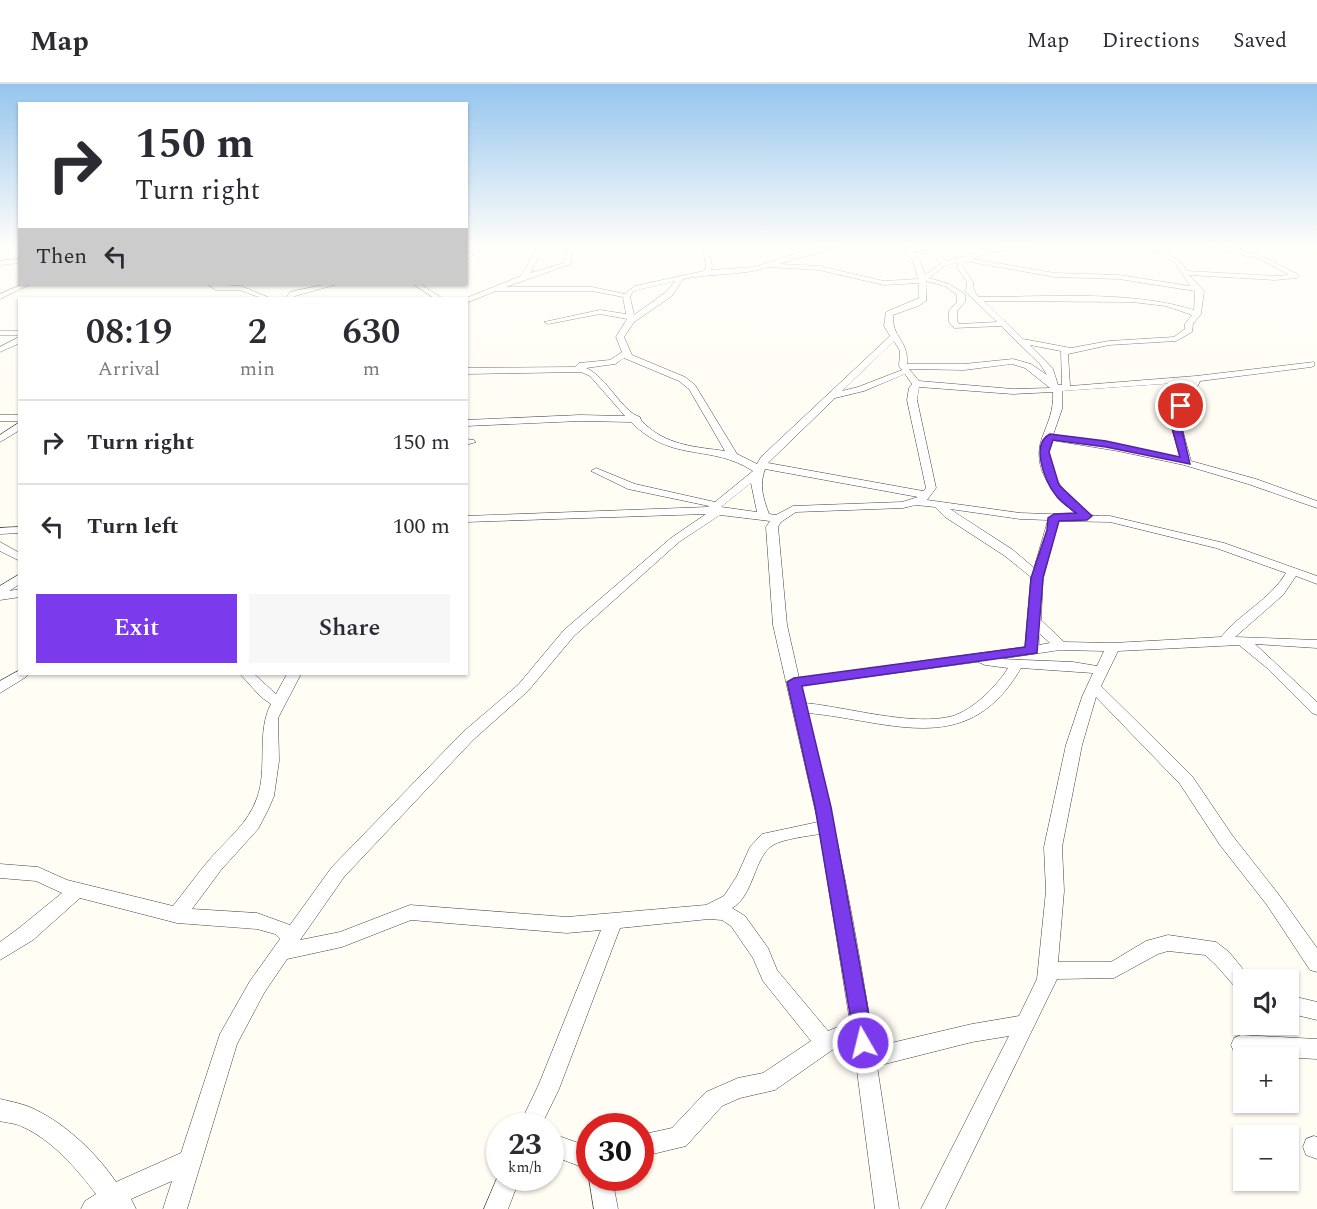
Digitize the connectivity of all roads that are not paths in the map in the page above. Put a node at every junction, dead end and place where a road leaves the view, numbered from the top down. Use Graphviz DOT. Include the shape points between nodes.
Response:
graph roads {
  1 [pos="626,298"];
  2 [pos="663,298"];
  3 [pos="923,298"];
  4 [pos="961,298"];
  5 [pos="977,298"];
  6 [pos="1200,298"];
  7 [pos="1197,314"];
  8 [pos="631,318"];
  9 [pos="548,322"];
  10 [pos="1002,324"];
  11 [pos="0,333"];
  12 [pos="18,333"];
  13 [pos="894,336"];
  14 [pos="18,340"];
  15 [pos="1022,341"];
  16 [pos="0,350"];
  17 [pos="1068,350"];
  18 [pos="625,354"];
  19 [pos="1311,364"];
  20 [pos="573,367"];
  21 [pos="905,368"];
  22 [pos="468,371"];
  23 [pos="1196,379"];
  24 [pos="917,384"];
  25 [pos="1056,388"];
  26 [pos="833,395"];
  27 [pos="0,418"];
  28 [pos="18,418"];
  29 [pos="636,419"];
  30 [pos="468,423"];
  31 [pos="18,426"];
  32 [pos="1,437"];
  33 [pos="1050,437"];
  34 [pos="732,455"];
  35 [pos="1186,462"];
  36 [pos="759,469"];
  37 [pos="596,471"];
  38 [pos="920,498"];
  39 [pos="1317,505"];
  40 [pos="939,506"];
  41 [pos="716,508"];
  42 [pos="1087,516"];
  43 [pos="771,517"];
  44 [pos="1054,518"];
  45 [pos="468,519"];
  46 [pos="18,530"];
  47 [pos="0,531"];
  48 [pos="0,546"];
  49 [pos="18,557"];
  50 [pos="1292,572"];
  51 [pos="1037,576"];
  52 [pos="18,579"];
  53 [pos="1317,580"];
  54 [pos="0,591"];
  55 [pos="18,593"];
  56 [pos="0,596"];
  57 [pos="1035,621"];
  58 [pos="1242,640"];
  59 [pos="1225,641"];
  60 [pos="1317,644"];
  61 [pos="1060,646"];
  62 [pos="1113,647"];
  63 [pos="1032,650"];
  64 [pos="968,659"];
  65 [pos="1016,665"];
  66 [pos="20,675"];
  67 [pos="248,675"];
  68 [pos="293,675"];
  69 [pos="1098,679"];
  70 [pos="794,682"];
  71 [pos="0,688"];
  72 [pos="278,702"];
  73 [pos="800,708"];
  74 [pos="1317,710"];
  75 [pos="826,826"];
  76 [pos="0,871"];
  77 [pos="77,890"];
  78 [pos="710,912"];
  79 [pos="177,915"];
  80 [pos="613,922"];
  81 [pos="291,937"];
  82 [pos="0,952"];
  83 [pos="280,953"];
  84 [pos="1317,964"];
  85 [pos="1233,970"];
  86 [pos="1048,971"];
  87 [pos="1299,1007"];
  88 [pos="1317,1011"];
  89 [pos="1024,1024"];
  90 [pos="861,1027"];
  91 [pos="825,1043"];
  92 [pos="1241,1045"];
  93 [pos="1317,1049"];
  94 [pos="866,1059"];
  95 [pos="0,1110"];
  96 [pos="536,1113"];
  97 [pos="654,1143"];
  98 [pos="190,1161"];
  99 [pos="503,1191"];
  100 [pos="603,1191"];
  101 [pos="111,1203"];
  102 [pos="175,1209"];
  103 [pos="496,1209"];
  104 [pos="606,1209"];
  105 [pos="887,1209"];
  106 [pos="933,1209"];
  1 -- 8 [label="street"];
  2 -- 8 [label="street"];
  3 -- 13 [label="street" via="921,302 889,314 888,326"];
  4 -- 10 [label="street" via="953,311 957,326"];
  5 -- 7 [label="street" via="1132,300 1167,304"];
  5 -- 10 [label="street"];
  6 -- 7 [label="street"];
  7 -- 17 [label="street" via="1189,330 1176,339"];
  8 -- 9 [label="street" via="600,312"];
  8 -- 18 [label="street" via="620,337"];
  10 -- 15 [label="street"];
  11 -- 12 [label="street"];
  13 -- 21 [label="street" via="904,351"];
  13 -- 26 [label="street"];
  14 -- 16 [label="street"];
  15 -- 17 [label="street"];
  15 -- 25 [label="street" via="1050,371"];
  17 -- 25 [label="street" via="1063,356 1066,386"];
  18 -- 20 [label="street" via="612,362"];
  18 -- 34 [label="street" via="692,387"];
  19 -- 23 [label="street"];
  20 -- 22 [label="street"];
  20 -- 29 [label="street" via="593,374"];
  21 -- 24 [label="street"];
  21 -- 25 [label="street" via="964,367 1013,360 1028,366"];
  21 -- 26 [label="street" via="861,389"];
  23 -- 25 [label="street"];
  23 -- 35 [label="street" via="1175,421"];
  24 -- 25 [label="street" via="1035,392"];
  24 -- 38 [label="street" via="912,400 931,488"];
  25 -- 33 [label="street" via="1059,414"];
  26 -- 36 [label="street" via="795,428"];
  27 -- 28 [label="street"];
  29 -- 30 [label="street"];
  29 -- 34 [label="street" via="672,445"];
  31 -- 32 [label="street"];
  33 -- 35 [label="street" via="1106,444"];
  33 -- 42 [label="street" via="1044,452 1054,485"];
  34 -- 36 [label="street"];
  35 -- 39 [label="street" via="1278,489"];
  36 -- 38 [label="street"];
  36 -- 41 [label="street"];
  36 -- 43 [label="street" via="754,488"];
  37 -- 41 [label="street" via="632,487"];
  38 -- 40 [label="street"];
  38 -- 43 [label="street" via="865,507 792,509"];
  40 -- 44 [label="street"];
  40 -- 51 [label="street"];
  41 -- 43 [label="street"];
  41 -- 45 [label="street"];
  41 -- 81 [label="street" via="569,633 523,688 468,736 338,872"];
  42 -- 44 [label="street"];
  42 -- 50 [label="street" via="1220,545"];
  43 -- 70 [label="street" via="780,625"];
  44 -- 51 [label="street"];
  46 -- 47 [label="street"];
  48 -- 49 [label="street"];
  50 -- 53 [label="street"];
  50 -- 59 [label="street" via="1282,590 1244,619"];
  51 -- 57 [label="street"];
  52 -- 54 [label="street"];
  55 -- 56 [label="street"];
  57 -- 61 [label="street"];
  57 -- 63 [label="street"];
  58 -- 59 [label="street"];
  58 -- 60 [label="street"];
  58 -- 74 [label="street"];
  59 -- 62 [label="street"];
  61 -- 62 [label="street"];
  61 -- 63 [label="street"];
  62 -- 69 [label="street"];
  63 -- 64 [label="street"];
  64 -- 65 [label="street"];
  64 -- 70 [label="street"];
  65 -- 69 [label="street" via="1080,665"];
  65 -- 73 [label="street" via="1002,686 968,716 943,722 893,721 834,709"];
  66 -- 71 [label="street"];
  67 -- 72 [label="street"];
  68 -- 72 [label="street"];
  69 -- 84 [label="street" via="1186,780"];
  69 -- 86 [label="street" via="1074,745 1053,847 1055,891"];
  70 -- 73 [label="street"];
  72 -- 79 [label="street" via="272,718 266,796 260,810 252,825"];
  73 -- 75 [label="street"];
  75 -- 78 [label="street" via="768,838 756,852 730,901"];
  75 -- 90 [label="street"];
  76 -- 77 [label="street" via="38,874"];
  77 -- 79 [label="street"];
  77 -- 82 [label="street"];
  78 -- 80 [label="street"];
  78 -- 91 [label="street" via="725,913 738,921 770,975"];
  79 -- 81 [label="street" via="257,921 281,928"];
  80 -- 83 [label="street" via="567,925 410,912 342,939"];
  80 -- 96 [label="street"];
  81 -- 83 [label="street"];
  83 -- 98 [label="street" via="227,1041"];
  85 -- 86 [label="street" via="1209,948 1168,943 1153,947 1114,970"];
  86 -- 89 [label="street"];
  87 -- 88 [label="street"];
  89 -- 94 [label="street"];
  89 -- 106 [label="street"];
  90 -- 91 [label="street"];
  90 -- 94 [label="street"];
  91 -- 97 [label="street" via="767,1083 738,1088 714,1099 678,1138"];
  92 -- 93 [label="street"];
  94 -- 105 [label="street"];
  95 -- 101 [label="street" via="30,1118 59,1139 93,1169"];
  98 -- 101 [label="street"];
  98 -- 102 [label="street"];
  99 -- 103 [label="street"];
  100 -- 104 [label="street"];
}
